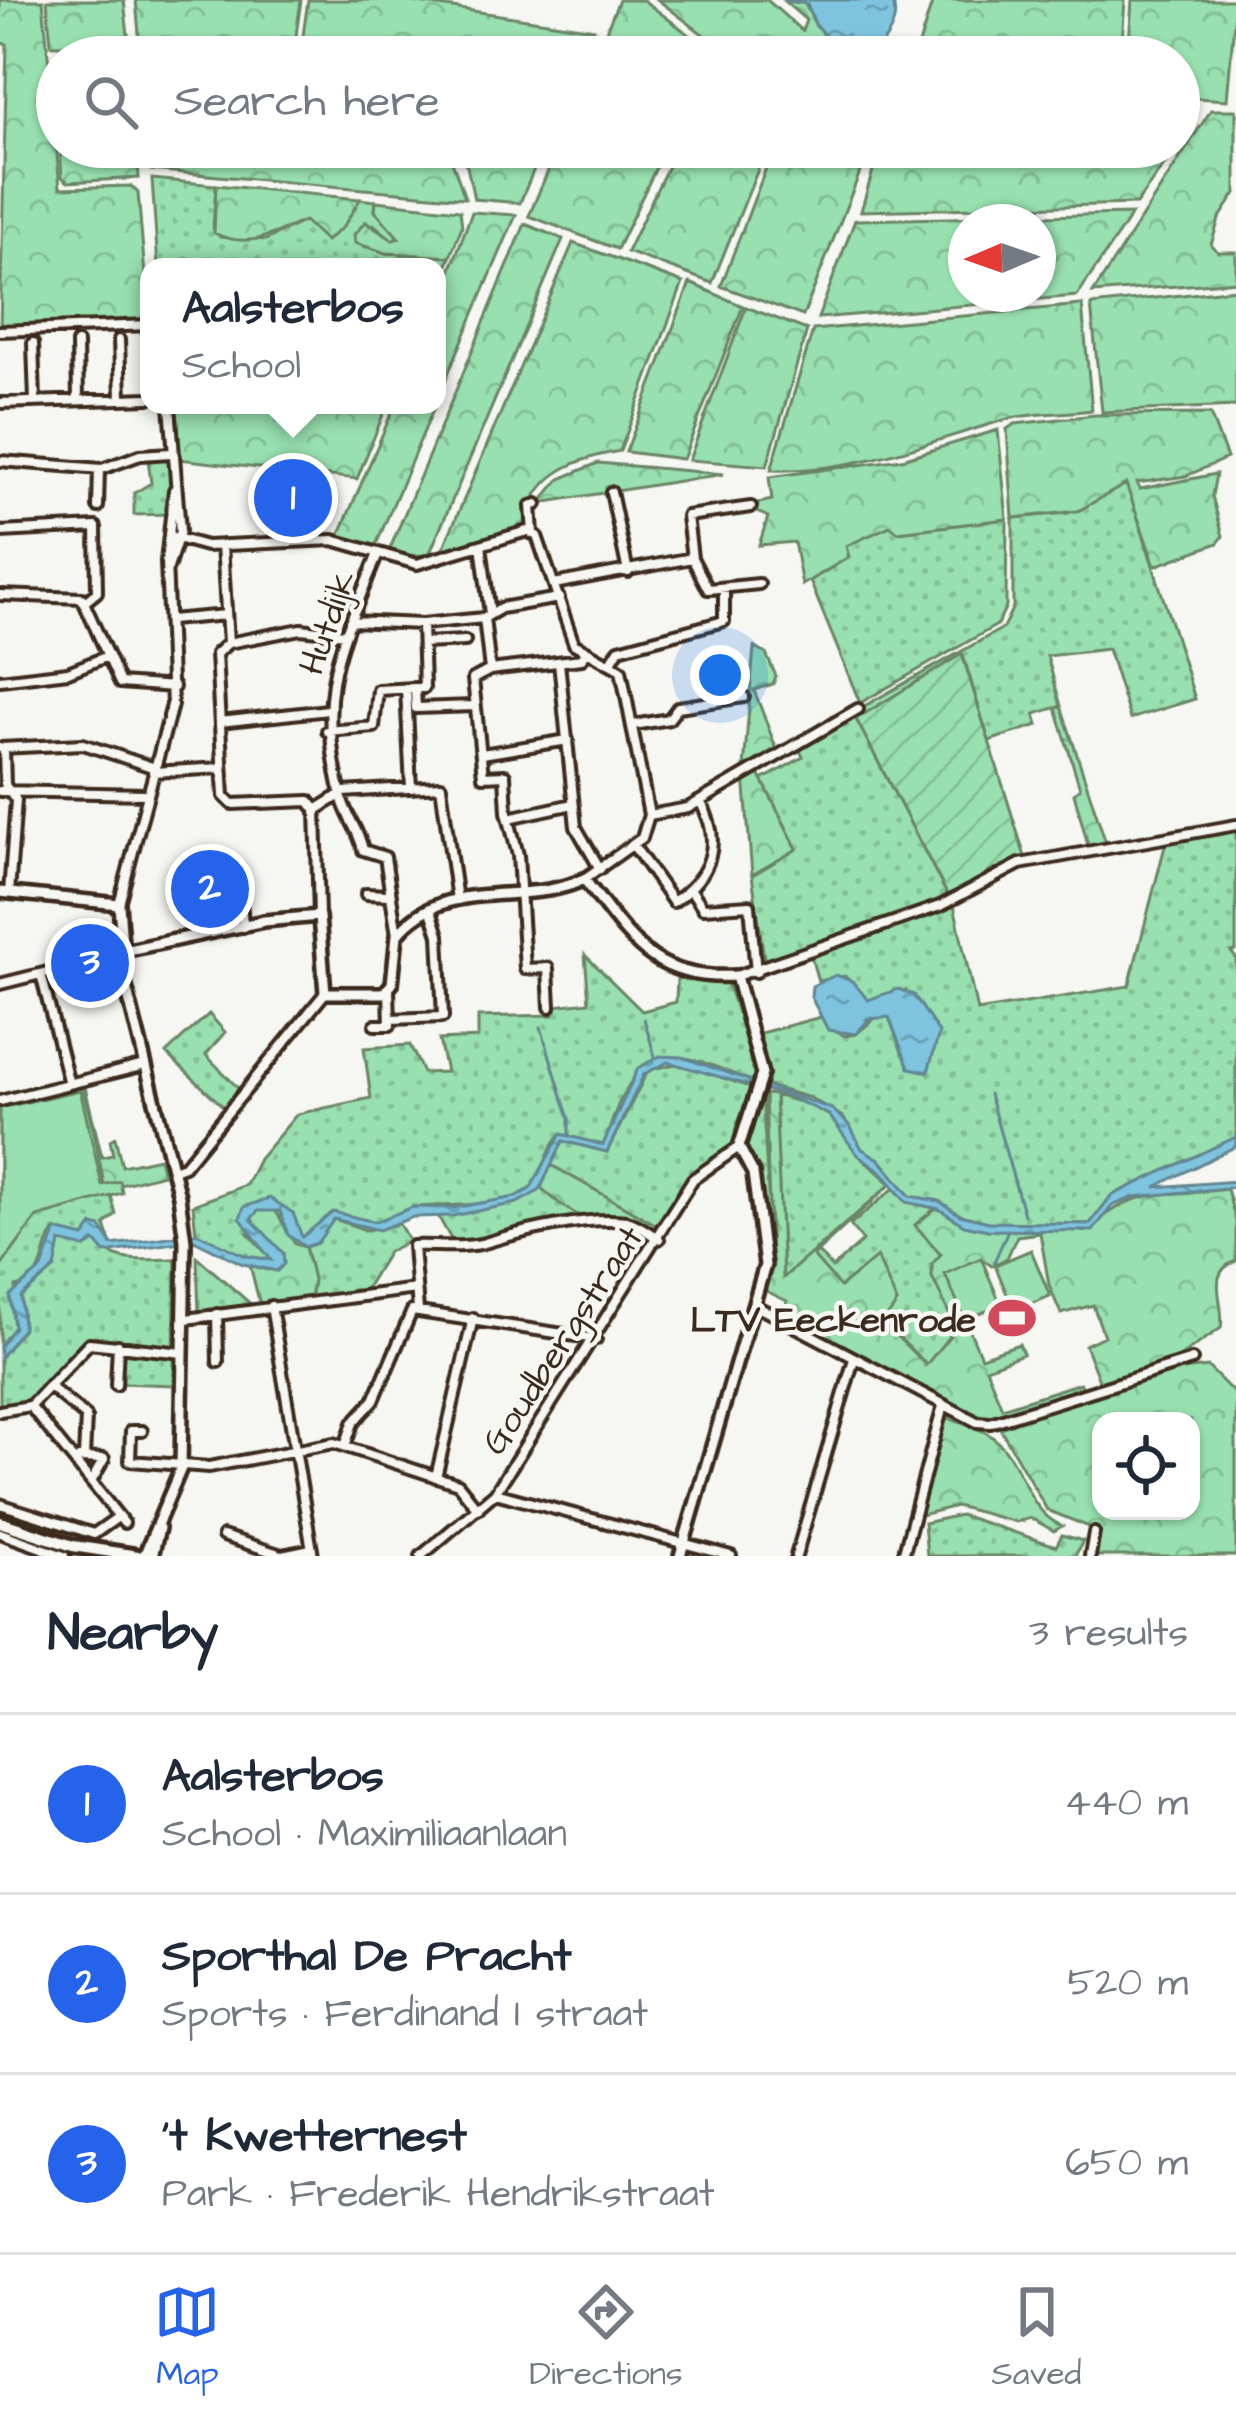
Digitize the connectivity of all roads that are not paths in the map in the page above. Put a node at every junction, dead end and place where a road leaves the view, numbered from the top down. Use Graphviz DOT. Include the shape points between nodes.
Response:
graph roads {
  1 [pos="140,325"];
  2 [pos="0,331"];
  3 [pos="119,340"];
  4 [pos="33,343"];
  5 [pos="77,343"];
  6 [pos="121,398"];
  7 [pos="140,398"];
  8 [pos="78,400"];
  9 [pos="35,401"];
  10 [pos="0,403"];
  11 [pos="170,414"];
  12 [pos="171,453"];
  13 [pos="0,461"];
  14 [pos="99,469"];
  15 [pos="611,492"];
  16 [pos="537,504"];
  17 [pos="98,507"];
  18 [pos="751,507"];
  19 [pos="0,532"];
  20 [pos="533,533"];
  21 [pos="176,538"];
  22 [pos="222,545"];
  23 [pos="481,545"];
  24 [pos="377,556"];
  25 [pos="692,558"];
  26 [pos="628,572"];
  27 [pos="554,584"];
  28 [pos="759,584"];
  29 [pos="724,588"];
  30 [pos="0,596"];
  31 [pos="559,598"];
  32 [pos="86,601"];
  33 [pos="226,614"];
  34 [pos="487,616"];
  35 [pos="170,620"];
  36 [pos="350,621"];
  37 [pos="422,624"];
  38 [pos="345,634"];
  39 [pos="465,641"];
  40 [pos="228,643"];
  41 [pos="423,643"];
  42 [pos="586,652"];
  43 [pos="108,656"];
  44 [pos="559,662"];
  45 [pos="611,662"];
  46 [pos="490,670"];
  47 [pos="0,680"];
  48 [pos="174,687"];
  49 [pos="410,689"];
  50 [pos="744,698"];
  51 [pos="474,706"];
  52 [pos="857,709"];
  53 [pos="328,710"];
  54 [pos="220,722"];
  55 [pos="634,725"];
  56 [pos="327,730"];
  57 [pos="568,740"];
  58 [pos="2,748"];
  59 [pos="482,754"];
  60 [pos="222,768"];
  61 [pos="154,770"];
  62 [pos="411,788"];
  63 [pos="5,791"];
  64 [pos="147,794"];
  65 [pos="341,794"];
  66 [pos="700,800"];
  67 [pos="573,804"];
  68 [pos="316,810"];
  69 [pos="649,815"];
  70 [pos="509,818"];
  71 [pos="1236,825"];
  72 [pos="633,845"];
  73 [pos="239,868"];
  74 [pos="600,869"];
  75 [pos="584,879"];
  76 [pos="521,889"];
  77 [pos="691,890"];
  78 [pos="4,893"];
  79 [pos="365,894"];
  80 [pos="389,895"];
  81 [pos="457,900"];
  82 [pos="119,904"];
  83 [pos="431,911"];
  84 [pos="319,916"];
  85 [pos="243,926"];
  86 [pos="397,935"];
  87 [pos="119,952"];
  88 [pos="76,964"];
  89 [pos="756,972"];
  90 [pos="40,974"];
  91 [pos="736,976"];
  92 [pos="0,984"];
  93 [pos="389,989"];
  94 [pos="325,993"];
  95 [pos="550,1007"];
  96 [pos="391,1019"];
  97 [pos="375,1025"];
  98 [pos="145,1065"];
  99 [pos="69,1084"];
  100 [pos="0,1101"];
  101 [pos="739,1147"];
  102 [pos="172,1170"];
  103 [pos="658,1239"];
  104 [pos="416,1288"];
  105 [pos="754,1305"];
  106 [pos="271,1306"];
  107 [pos="418,1310"];
  108 [pos="218,1314"];
  109 [pos="473,1318"];
  110 [pos="186,1319"];
  111 [pos="596,1339"];
  112 [pos="118,1345"];
  113 [pos="185,1353"];
  114 [pos="854,1358"];
  115 [pos="1192,1360"];
  116 [pos="218,1362"];
  117 [pos="116,1385"];
  118 [pos="50,1387"];
  119 [pos="30,1406"];
  120 [pos="943,1406"];
  121 [pos="0,1411"];
  122 [pos="142,1431"];
  123 [pos="345,1446"];
  124 [pos="294,1453"];
  125 [pos="84,1457"];
  126 [pos="71,1459"];
  127 [pos="181,1468"];
  128 [pos="436,1477"];
  129 [pos="91,1484"];
  130 [pos="495,1493"];
  131 [pos="0,1504"];
  132 [pos="478,1509"];
  133 [pos="0,1522"];
  134 [pos="0,1533"];
  135 [pos="1094,1533"];
  136 [pos="223,1536"];
  137 [pos="683,1544"];
  138 [pos="74,1546"];
  139 [pos="312,1552"];
  140 [pos="117,1554"];
  141 [pos="64,1556"];
  142 [pos="88,1556"];
  143 [pos="144,1556"];
  144 [pos="421,1556"];
  145 [pos="680,1556"];
  146 [pos="731,1556"];
  147 [pos="796,1556"];
  148 [pos="903,1556"];
  149 [pos="1090,1556"];
  1 -- 2 [label="street"];
  3 -- 6 [label="street"];
  4 -- 9 [label="street"];
  5 -- 8 [label="street"];
  6 -- 7 [label="street"];
  6 -- 8 [label="street"];
  8 -- 9 [label="street"];
  9 -- 10 [label="street"];
  11 -- 12 [label="street"];
  12 -- 14 [label="street"];
  12 -- 21 [label="street"];
  13 -- 14 [label="street"];
  14 -- 17 [label="street"];
  15 -- 26 [label="street"];
  16 -- 20 [label="street"];
  18 -- 25 [label="street" via="687,516"];
  19 -- 32 [label="street" via="96,527 98,588"];
  20 -- 23 [label="street"];
  20 -- 27 [label="street"];
  21 -- 22 [label="street"];
  21 -- 35 [label="street"];
  22 -- 24 [label="street" via="333,539"];
  22 -- 33 [label="street"];
  23 -- 24 [label="street" via="417,564"];
  23 -- 34 [label="street"];
  24 -- 36 [label="street, Hutdijk"];
  25 -- 26 [label="street"];
  25 -- 29 [label="street" via="703,586"];
  26 -- 27 [label="street"];
  27 -- 31 [label="street"];
  28 -- 29 [label="street"];
  29 -- 45 [label="street" via="724,620 619,649"];
  30 -- 32 [label="street"];
  31 -- 34 [label="street"];
  31 -- 42 [label="street" via="574,644"];
  32 -- 43 [label="street"];
  33 -- 35 [label="street"];
  33 -- 40 [label="street"];
  34 -- 37 [label="street"];
  34 -- 46 [label="street"];
  35 -- 48 [label="street"];
  36 -- 37 [label="street"];
  36 -- 38 [label="street, Hutdijk"];
  37 -- 41 [label="street"];
  38 -- 40 [label="street" via="301,629"];
  38 -- 53 [label="street, Hutdijk"];
  39 -- 41 [label="street"];
  40 -- 54 [label="street" via="216,654"];
  41 -- 49 [label="street" via="424,688"];
  42 -- 44 [label="street"];
  42 -- 45 [label="street"];
  43 -- 47 [label="street" via="68,672"];
  43 -- 48 [label="street" via="124,686"];
  44 -- 46 [label="street"];
  44 -- 57 [label="street"];
  45 -- 55 [label="street"];
  46 -- 51 [label="street" via="473,679"];
  48 -- 61 [label="street"];
  49 -- 51 [label="street" via="416,708"];
  49 -- 56 [label="street" via="378,690 374,727"];
  49 -- 62 [label="street"];
  50 -- 55 [label="street" via="678,707 669,719"];
  51 -- 59 [label="street"];
  52 -- 66 [label="street"];
  53 -- 54 [label="street"];
  53 -- 56 [label="street, Hutdijk"];
  54 -- 60 [label="street"];
  55 -- 69 [label="street"];
  56 -- 65 [label="street, Hutdijk"];
  57 -- 59 [label="street"];
  57 -- 67 [label="street"];
  58 -- 61 [label="street" via="83,744"];
  58 -- 63 [label="street"];
  59 -- 70 [label="street" via="483,776 505,776"];
  60 -- 61 [label="street"];
  60 -- 68 [label="street" via="227,803 309,801"];
  61 -- 64 [label="street"];
  62 -- 65 [label="street"];
  62 -- 81 [label="street" via="441,786"];
  63 -- 64 [label="street"];
  63 -- 78 [label="street" via="16,800"];
  64 -- 82 [label="street"];
  65 -- 68 [label="street"];
  65 -- 80 [label="street, Hutdijk" via="363,850 385,857"];
  66 -- 69 [label="street"];
  66 -- 77 [label="street" via="714,836"];
  67 -- 70 [label="street"];
  67 -- 74 [label="street"];
  68 -- 84 [label="street"];
  69 -- 72 [label="street"];
  70 -- 76 [label="street"];
  71 -- 89 [label="street" via="1020,865 940,906"];
  72 -- 74 [label="street"];
  72 -- 77 [label="street" via="673,902"];
  73 -- 85 [label="street"];
  74 -- 75 [label="street"];
  75 -- 76 [label="street"];
  75 -- 91 [label="street" via="652,959 682,973"];
  76 -- 81 [label="street"];
  76 -- 95 [label="street" via="525,969 548,968"];
  77 -- 89 [label="street" via="703,908 750,905"];
  78 -- 82 [label="street"];
  79 -- 80 [label="street"];
  80 -- 86 [label="street, Hutdijk"];
  81 -- 83 [label="street"];
  82 -- 87 [label="street"];
  83 -- 86 [label="street"];
  83 -- 96 [label="street" via="442,1017"];
  84 -- 85 [label="street"];
  84 -- 94 [label="street"];
  85 -- 87 [label="street"];
  86 -- 93 [label="street"];
  87 -- 98 [label="street"];
  88 -- 90 [label="street"];
  89 -- 91 [label="street"];
  90 -- 92 [label="street"];
  90 -- 99 [label="street"];
  91 -- 101 [label="street" via="761,1080"];
  93 -- 94 [label="street"];
  93 -- 96 [label="street"];
  94 -- 102 [label="street" via="184,1166"];
  96 -- 97 [label="street"];
  98 -- 99 [label="street"];
  98 -- 102 [label="street"];
  99 -- 100 [label="street"];
  101 -- 103 [label="street, Goudbergstraat" via="695,1176"];
  101 -- 105 [label="street" via="753,1173 765,1264"];
  102 -- 110 [label="street" via="184,1228"];
  103 -- 104 [label="street" via="630,1221 413,1246"];
  103 -- 111 [label="street, Goudbergstraat"];
  104 -- 106 [label="street"];
  104 -- 107 [label="street"];
  105 -- 114 [label="street"];
  105 -- 137 [label="street"];
  106 -- 108 [label="street"];
  106 -- 124 [label="street"];
  107 -- 109 [label="street"];
  107 -- 123 [label="street" via="407,1317 374,1400"];
  108 -- 110 [label="street"];
  108 -- 116 [label="street"];
  109 -- 111 [label="street"];
  109 -- 128 [label="street"];
  110 -- 113 [label="street"];
  111 -- 130 [label="street, Goudbergstraat"];
  112 -- 113 [label="street"];
  112 -- 117 [label="street"];
  112 -- 118 [label="street" via="89,1343"];
  113 -- 127 [label="street"];
  114 -- 120 [label="street"];
  114 -- 147 [label="street"];
  115 -- 120 [label="street" via="990,1423"];
  118 -- 119 [label="street"];
  118 -- 125 [label="street" via="86,1417"];
  119 -- 121 [label="street"];
  119 -- 126 [label="street"];
  120 -- 148 [label="street"];
  122 -- 127 [label="street" via="131,1431 130,1461"];
  123 -- 124 [label="street"];
  123 -- 128 [label="street"];
  124 -- 127 [label="street"];
  124 -- 139 [label="street"];
  125 -- 126 [label="street"];
  125 -- 129 [label="street" via="104,1460"];
  126 -- 129 [label="street"];
  127 -- 143 [label="street"];
  128 -- 132 [label="street" via="458,1484"];
  129 -- 131 [label="street" via="121,1520 94,1534"];
  130 -- 132 [label="street, Goudbergstraat"];
  130 -- 137 [label="street"];
  132 -- 144 [label="street, Goudbergstraat"];
  133 -- 138 [label="main road"];
  134 -- 141 [label="street"];
  135 -- 149 [label="street"];
  136 -- 139 [label="street" via="282,1555"];
  137 -- 145 [label="street"];
  137 -- 146 [label="street"];
  138 -- 140 [label="main road"];
  138 -- 142 [label="main road"];
  140 -- 143 [label="main road"];
}
